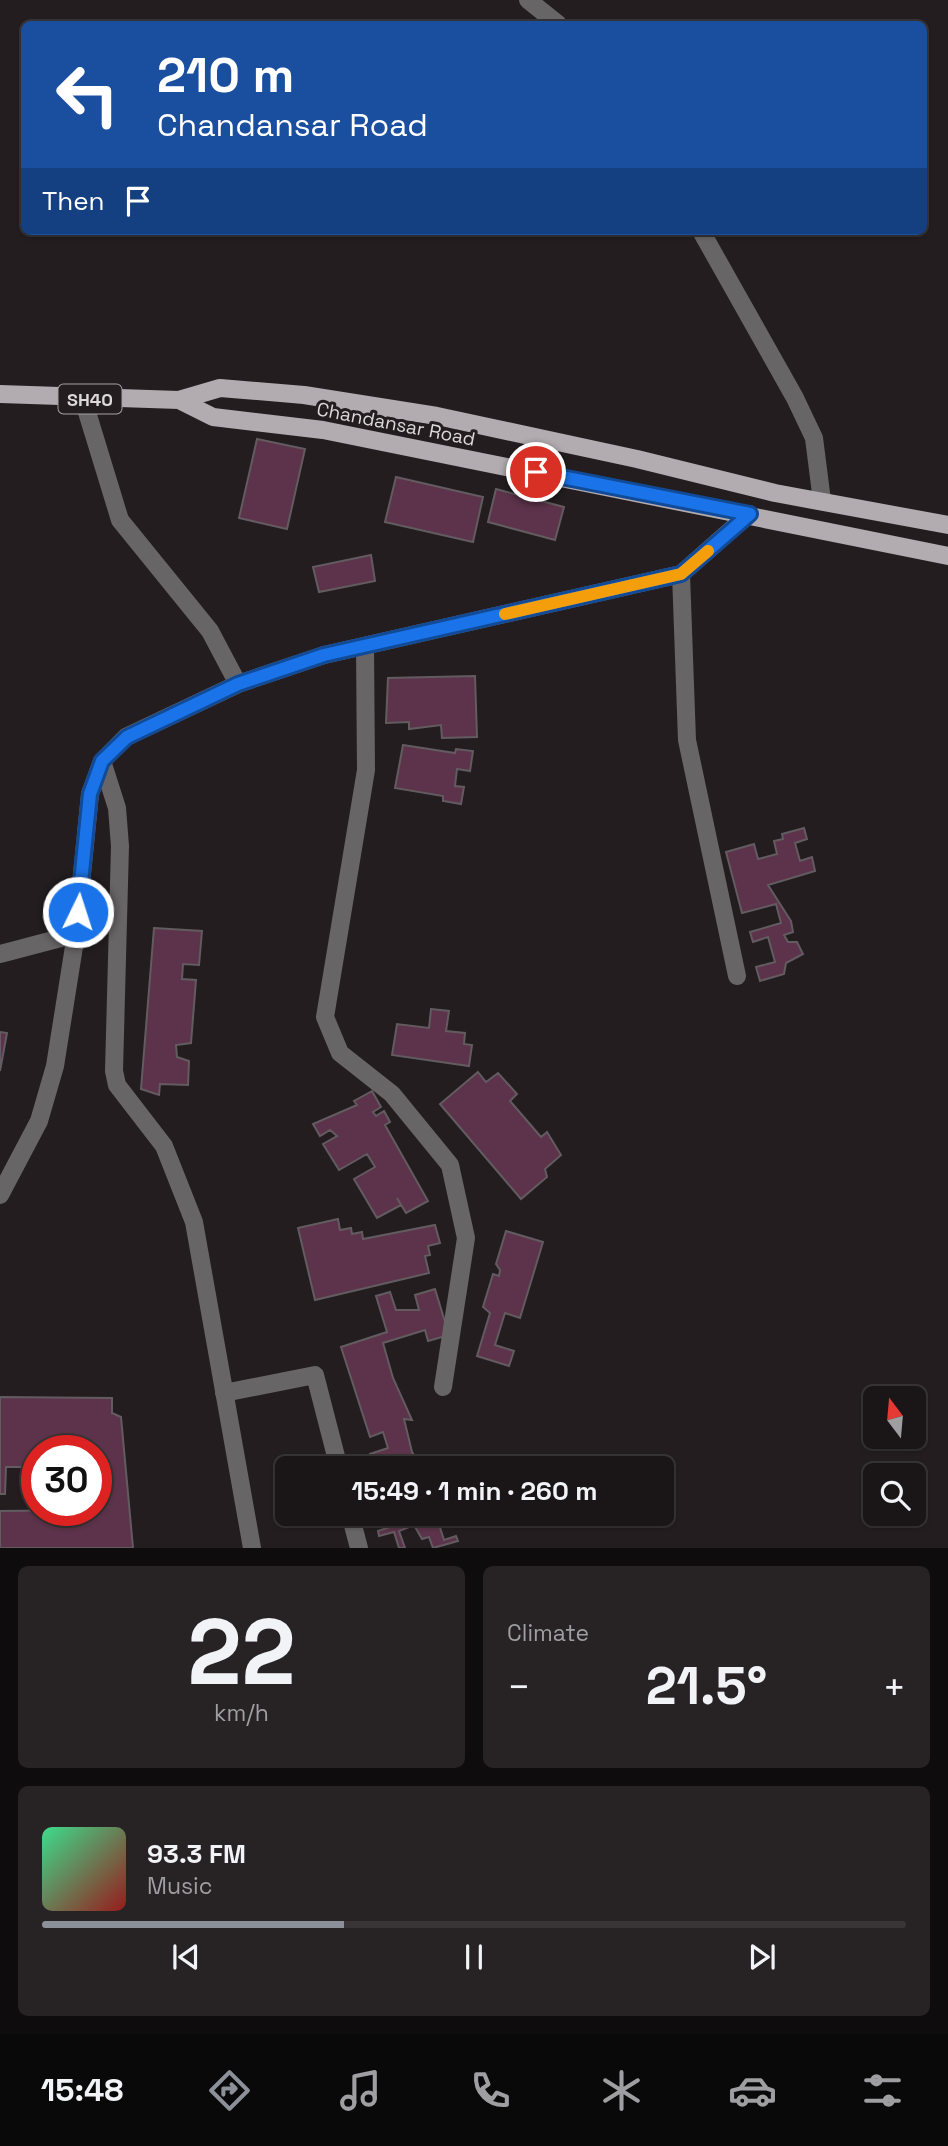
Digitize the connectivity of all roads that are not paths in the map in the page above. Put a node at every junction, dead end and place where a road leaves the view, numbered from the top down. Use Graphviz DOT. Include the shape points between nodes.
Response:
graph roads {
  1 [pos="528,0"];
  2 [pos="554,21"];
  3 [pos="703,235"];
  4 [pos="0,394"];
  5 [pos="83,399"];
  6 [pos="179,400"];
  7 [pos="822,501"];
  8 [pos="750,514"];
  9 [pos="948,524"];
  10 [pos="948,556"];
  11 [pos="681,574"];
  12 [pos="365,646"];
  13 [pos="238,684"];
  14 [pos="102,761"];
  15 [pos="76,934"];
  16 [pos="0,954"];
  17 [pos="737,976"];
  18 [pos="0,1195"];
  19 [pos="443,1387"];
  20 [pos="224,1393"];
  21 [pos="335,1456"];
  22 [pos="353,1526"];
  23 [pos="252,1548"];
  24 [pos="359,1548"];
  1 -- 2 [label="street"];
  3 -- 7 [label="street" via="814,438"];
  4 -- 5 [label="main road, Chandansar Road / SH40"];
  5 -- 6 [label="main road, Chandansar Road / SH40"];
  5 -- 13 [label="street" via="120,520 210,631"];
  6 -- 7 [label="main road" via="220,388 304,395 461,421"];
  6 -- 8 [label="main road, Chandansar Road / SH40" via="213,417 323,430"];
  7 -- 9 [label="main road"];
  8 -- 10 [label="main road, Chandansar Road / SH40"];
  8 -- 11 [label="street"];
  11 -- 12 [label="street"];
  11 -- 17 [label="street" via="687,740"];
  12 -- 13 [label="street"];
  12 -- 19 [label="street" via="366,770 325,1017 340,1053 393,1094 450,1166 466,1238"];
  13 -- 14 [label="street" via="127,737"];
  14 -- 15 [label="street" via="90,794"];
  14 -- 20 [label="street" via="117,808 120,846 114,1071 117,1085 164,1146 194,1222"];
  15 -- 16 [label="street"];
  15 -- 18 [label="street" via="55,1066 39,1121"];
  20 -- 21 [label="street" via="315,1375"];
  20 -- 23 [label="street"];
  22 -- 24 [label="street"];
}
